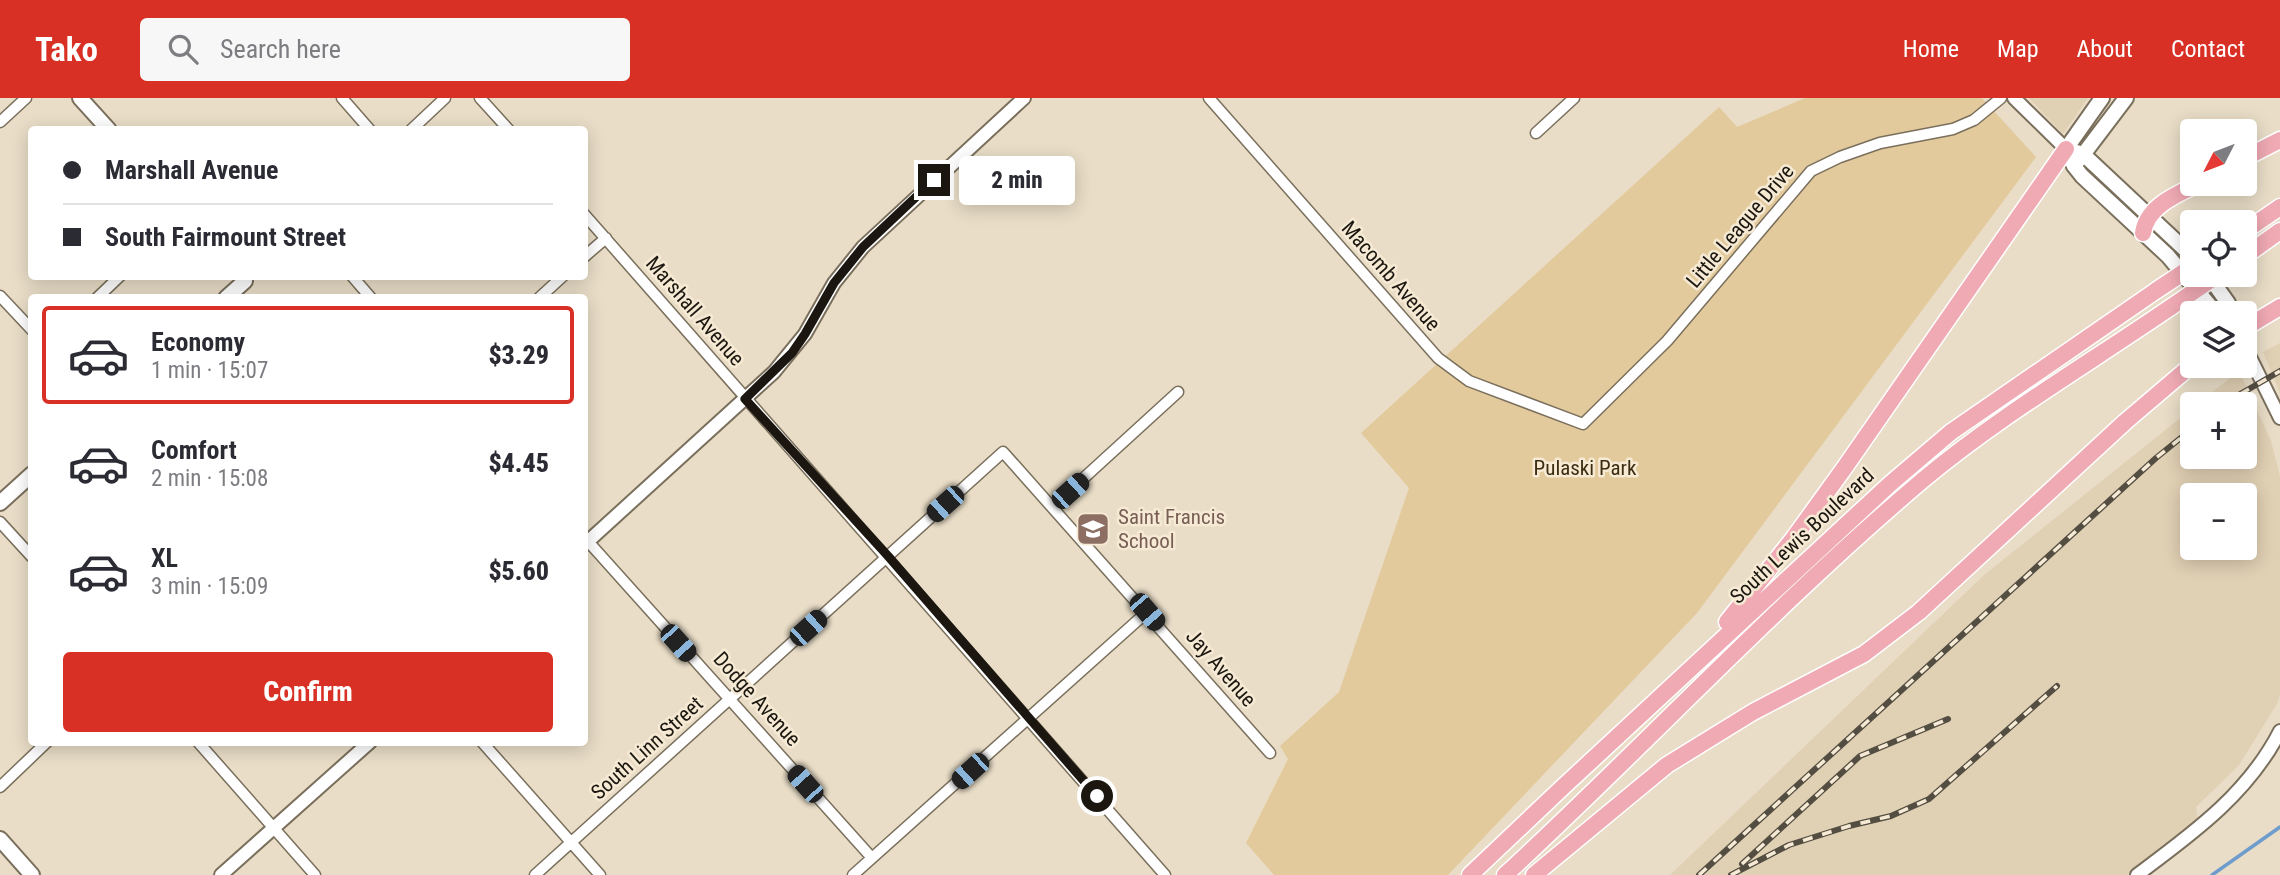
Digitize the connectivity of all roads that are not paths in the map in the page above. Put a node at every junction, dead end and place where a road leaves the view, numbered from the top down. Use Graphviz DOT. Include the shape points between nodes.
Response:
graph roads {
  1 [pos="26,98"];
  2 [pos="80,98"];
  3 [pos="342,98"];
  4 [pos="445,98"];
  5 [pos="480,98"];
  6 [pos="1024,98"];
  7 [pos="1209,98"];
  8 [pos="1574,98"];
  9 [pos="2001,98"];
  10 [pos="2014,98"];
  11 [pos="2102,98"];
  12 [pos="2126,98"];
  13 [pos="0,122"];
  14 [pos="104,126"];
  15 [pos="366,126"];
  16 [pos="415,126"];
  17 [pos="505,126"];
  18 [pos="1536,133"];
  19 [pos="2280,140"];
  20 [pos="2066,149"];
  21 [pos="2258,152"];
  22 [pos="2083,154"];
  23 [pos="2074,166"];
  24 [pos="2180,193"];
  25 [pos="2280,207"];
  26 [pos="2149,215"];
  27 [pos="588,218"];
  28 [pos="2257,223"];
  29 [pos="2280,231"];
  30 [pos="2143,233"];
  31 [pos="606,238"];
  32 [pos="2180,245"];
  33 [pos="2257,247"];
  34 [pos="588,254"];
  35 [pos="2180,275"];
  36 [pos="116,280"];
  37 [pos="243,280"];
  38 [pos="355,280"];
  39 [pos="559,280"];
  40 [pos="2200,287"];
  41 [pos="101,294"];
  42 [pos="230,294"];
  43 [pos="368,294"];
  44 [pos="543,294"];
  45 [pos="0,296"];
  46 [pos="2206,301"];
  47 [pos="2280,307"];
  48 [pos="2257,321"];
  49 [pos="28,326"];
  50 [pos="2257,371"];
  51 [pos="2180,375"];
  52 [pos="1178,392"];
  53 [pos="745,399"];
  54 [pos="2280,418"];
  55 [pos="1583,424"];
  56 [pos="1003,452"];
  57 [pos="28,478"];
  58 [pos="0,502"];
  59 [pos="1052,508"];
  60 [pos="0,522"];
  61 [pos="588,539"];
  62 [pos="588,543"];
  63 [pos="28,553"];
  64 [pos="888,556"];
  65 [pos="1147,612"];
  66 [pos="1684,673"];
  67 [pos="729,699"];
  68 [pos="1028,718"];
  69 [pos="2280,732"];
  70 [pos="43,746"];
  71 [pos="202,746"];
  72 [pos="365,746"];
  73 [pos="486,746"];
  74 [pos="1270,753"];
  75 [pos="0,787"];
  76 [pos="274,827"];
  77 [pos="0,839"];
  78 [pos="571,842"];
  79 [pos="872,858"];
  80 [pos="32,875"];
  81 [pos="221,875"];
  82 [pos="315,875"];
  83 [pos="535,875"];
  84 [pos="600,875"];
  85 [pos="853,875"];
  86 [pos="1166,875"];
  87 [pos="1470,875"];
  88 [pos="1505,875"];
  89 [pos="1534,875"];
  90 [pos="2137,875"];
  1 -- 13 [label="street"];
  2 -- 14 [label="main road"];
  3 -- 15 [label="street"];
  4 -- 16 [label="street"];
  5 -- 17 [label="street"];
  6 -- 53 [label="street" via="863,247 834,283 792,353"];
  7 -- 55 [label="street, Macomb Avenue" via="1438,358 1469,381"];
  8 -- 18 [label="street"];
  9 -- 55 [label="street, Little League Drive" via="1974,120 1953,129 1880,143 1811,171 1667,341"];
  10 -- 20 [label="street"];
  11 -- 20 [label="main road"];
  12 -- 22 [label="main road"];
  19 -- 21 [label="main road"];
  20 -- 22 [label="main road"];
  20 -- 23 [label="main road"];
  20 -- 66 [label="main road" via="1808,519"];
  22 -- 23 [label="main road"];
  22 -- 26 [label="main road"];
  23 -- 30 [label="main road"];
  24 -- 26 [label="main road"];
  25 -- 28 [label="main road"];
  26 -- 30 [label="main road"];
  26 -- 32 [label="main road"];
  27 -- 31 [label="street, Marshall Avenue"];
  29 -- 33 [label="main road"];
  30 -- 46 [label="main road"];
  31 -- 34 [label="street"];
  31 -- 53 [label="street, Marshall Avenue"];
  35 -- 66 [label="main road, South Lewis Boulevard, bridge" via="1951,432"];
  36 -- 41 [label="street"];
  37 -- 42 [label="main road"];
  38 -- 43 [label="street"];
  39 -- 44 [label="street"];
  40 -- 88 [label="main road, South Lewis Boulevard, bridge" via="1990,427 1925,478 1804,587"];
  45 -- 49 [label="street"];
  47 -- 48 [label="main road"];
  50 -- 54 [label="street"];
  51 -- 89 [label="main road" via="1892,634 1667,765"];
  52 -- 59 [label="street"];
  53 -- 61 [label="street"];
  53 -- 64 [label="street, Marshall Avenue"];
  56 -- 59 [label="street, Jay Avenue"];
  56 -- 64 [label="street, South Linn Street"];
  57 -- 58 [label="main road"];
  59 -- 65 [label="street, Jay Avenue"];
  60 -- 63 [label="street"];
  62 -- 67 [label="street, Dodge Avenue"];
  64 -- 67 [label="street, South Linn Street"];
  64 -- 68 [label="street, Marshall Avenue"];
  65 -- 68 [label="street"];
  65 -- 74 [label="street, Jay Avenue"];
  66 -- 87 [label="main road, South Lewis Boulevard"];
  67 -- 78 [label="street, South Linn Street"];
  67 -- 79 [label="street, Dodge Avenue"];
  68 -- 79 [label="street"];
  68 -- 86 [label="street, Marshall Avenue"];
  69 -- 90 [label="street" via="2230,801"];
  70 -- 75 [label="street"];
  71 -- 76 [label="street"];
  72 -- 76 [label="street"];
  73 -- 78 [label="street"];
  76 -- 81 [label="street"];
  76 -- 82 [label="street"];
  77 -- 80 [label="main road"];
  78 -- 83 [label="street, South Linn Street"];
  78 -- 84 [label="street"];
  79 -- 85 [label="street"];
}
